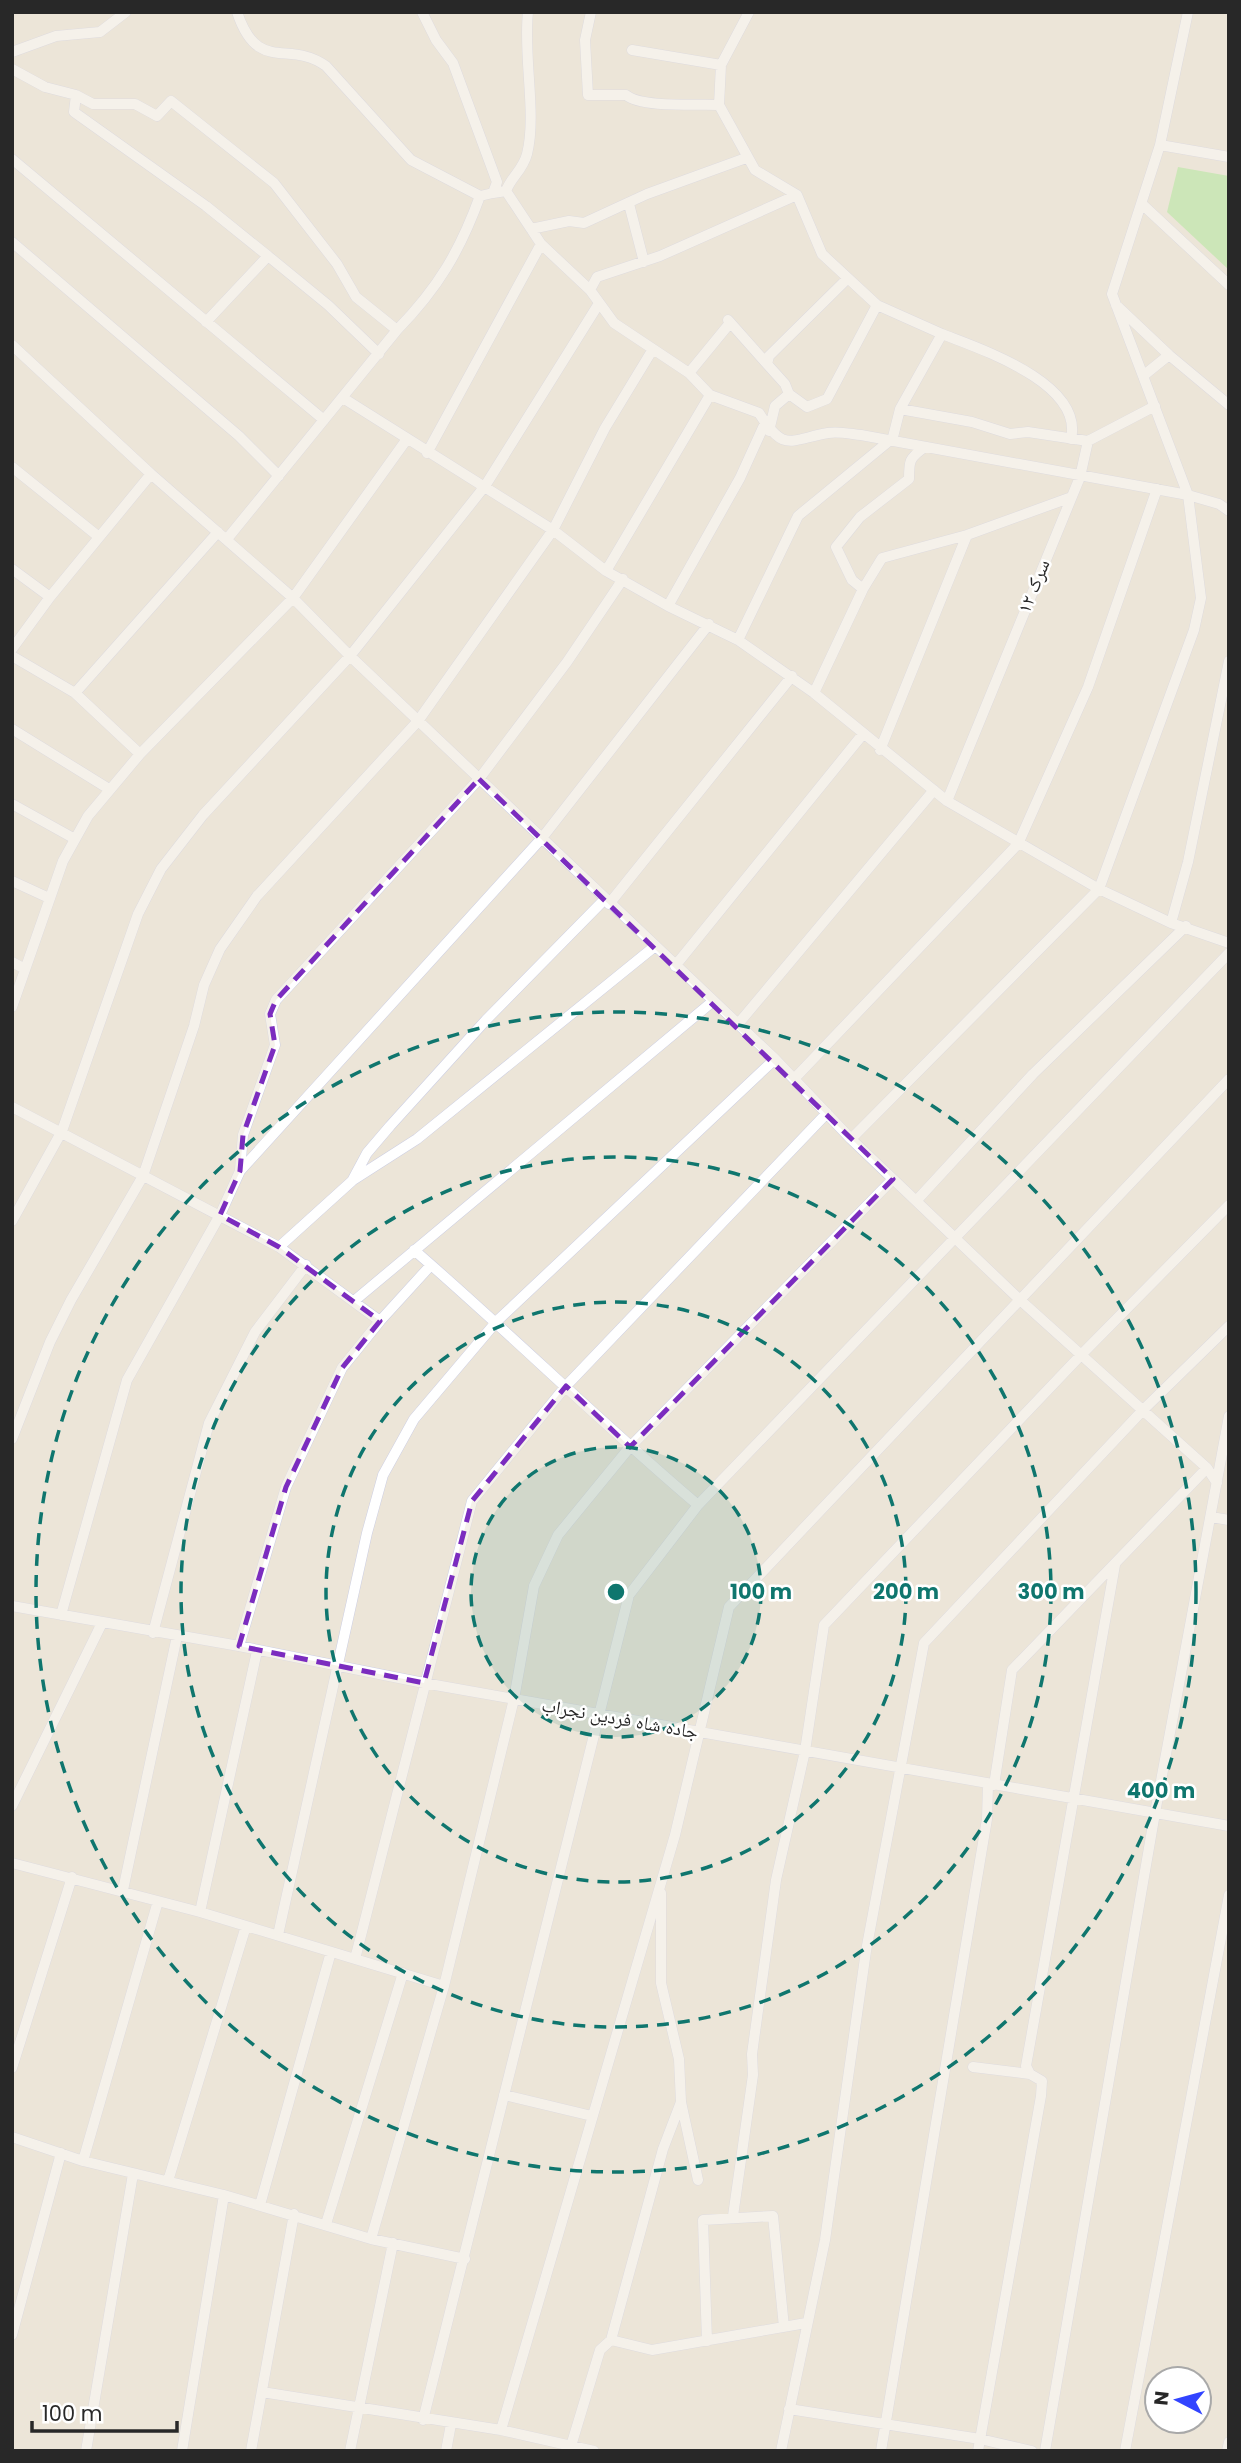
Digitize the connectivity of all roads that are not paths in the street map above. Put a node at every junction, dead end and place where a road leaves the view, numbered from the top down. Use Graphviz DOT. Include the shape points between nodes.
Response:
graph roads {
  1 [pos="126,12"];
  2 [pos="237,12"];
  3 [pos="422,12"];
  4 [pos="528,12"];
  5 [pos="591,12"];
  6 [pos="749,12"];
  7 [pos="1188,12"];
  8 [pos="632,50"];
  9 [pos="12,52"];
  10 [pos="721,65"];
  11 [pos="12,69"];
  12 [pos="76,95"];
  13 [pos="719,105"];
  14 [pos="1160,145"];
  15 [pos="1229,157"];
  16 [pos="746,158"];
  17 [pos="12,159"];
  18 [pos="506,191"];
  19 [pos="493,193"];
  20 [pos="797,195"];
  21 [pos="480,196"];
  22 [pos="628,204"];
  23 [pos="1143,205"];
  24 [pos="531,229"];
  25 [pos="12,242"];
  26 [pos="541,244"];
  27 [pos="268,256"];
  28 [pos="644,262"];
  29 [pos="847,279"];
  30 [pos="1229,285"];
  31 [pos="590,290"];
  32 [pos="598,305"];
  33 [pos="877,305"];
  34 [pos="1116,305"];
  35 [pos="206,321"];
  36 [pos="397,330"];
  37 [pos="942,334"];
  38 [pos="12,345"];
  39 [pos="653,349"];
  40 [pos="379,354"];
  41 [pos="1170,355"];
  42 [pos="768,364"];
  43 [pos="689,373"];
  44 [pos="1143,376"];
  45 [pos="789,394"];
  46 [pos="710,395"];
  47 [pos="343,398"];
  48 [pos="1229,405"];
  49 [pos="1155,406"];
  50 [pos="900,409"];
  51 [pos="324,420"];
  52 [pos="767,427"];
  53 [pos="407,439"];
  54 [pos="1071,439"];
  55 [pos="1088,441"];
  56 [pos="890,442"];
  57 [pos="925,447"];
  58 [pos="427,453"];
  59 [pos="12,467"];
  60 [pos="151,474"];
  61 [pos="279,476"];
  62 [pos="1080,477"];
  63 [pos="485,486"];
  64 [pos="1157,489"];
  65 [pos="1188,495"];
  66 [pos="1069,498"];
  67 [pos="1229,511"];
  68 [pos="553,530"];
  69 [pos="218,532"];
  70 [pos="967,535"];
  71 [pos="99,537"];
  72 [pos="228,539"];
  73 [pos="12,569"];
  74 [pos="606,571"];
  75 [pos="623,579"];
  76 [pos="863,589"];
  77 [pos="50,597"];
  78 [pos="293,597"];
  79 [pos="667,606"];
  80 [pos="709,624"];
  81 [pos="738,640"];
  82 [pos="12,649"];
  83 [pos="12,656"];
  84 [pos="350,656"];
  85 [pos="1229,661"];
  86 [pos="792,676"];
  87 [pos="75,693"];
  88 [pos="814,693"];
  89 [pos="418,721"];
  90 [pos="12,729"];
  91 [pos="863,734"];
  92 [pos="880,750"];
  93 [pos="140,754"];
  94 [pos="479,779"];
  95 [pos="109,789"];
  96 [pos="934,790"];
  97 [pos="947,801"];
  98 [pos="12,803"];
  99 [pos="542,838"];
  100 [pos="75,839"];
  101 [pos="1018,844"];
  102 [pos="12,881"];
  103 [pos="1099,890"];
  104 [pos="49,898"];
  105 [pos="607,902"];
  106 [pos="1171,923"];
  107 [pos="1186,926"];
  108 [pos="1229,943"];
  109 [pos="654,947"];
  110 [pos="1229,953"];
  111 [pos="12,962"];
  112 [pos="676,966"];
  113 [pos="25,969"];
  114 [pos="712,1002"];
  115 [pos="12,1006"];
  116 [pos="738,1024"];
  117 [pos="775,1059"];
  118 [pos="794,1079"];
  119 [pos="1229,1079"];
  120 [pos="12,1107"];
  121 [pos="827,1113"];
  122 [pos="62,1131"];
  123 [pos="851,1139"];
  124 [pos="240,1171"];
  125 [pos="144,1176"];
  126 [pos="893,1179"];
  127 [pos="352,1181"];
  128 [pos="917,1200"];
  129 [pos="1229,1205"];
  130 [pos="220,1215"];
  131 [pos="12,1221"];
  132 [pos="955,1238"];
  133 [pos="279,1247"];
  134 [pos="414,1250"];
  135 [pos="306,1265"];
  136 [pos="431,1265"];
  137 [pos="1019,1299"];
  138 [pos="354,1301"];
  139 [pos="380,1321"];
  140 [pos="496,1321"];
  141 [pos="1229,1326"];
  142 [pos="1080,1356"];
  143 [pos="566,1386"];
  144 [pos="1143,1410"];
  145 [pos="1229,1416"];
  146 [pos="12,1439"];
  147 [pos="630,1447"];
  148 [pos="1207,1468"];
  149 [pos="1217,1483"];
  150 [pos="698,1505"];
  151 [pos="1211,1517"];
  152 [pos="1229,1520"];
  153 [pos="1115,1565"];
  154 [pos="13,1608"];
  155 [pos="61,1615"];
  156 [pos="102,1623"];
  157 [pos="153,1633"];
  158 [pos="177,1636"];
  159 [pos="239,1646"];
  160 [pos="257,1651"];
  161 [pos="337,1665"];
  162 [pos="425,1684"];
  163 [pos="514,1699"];
  164 [pos="601,1715"];
  165 [pos="698,1732"];
  166 [pos="804,1751"];
  167 [pos="901,1768"];
  168 [pos="991,1784"];
  169 [pos="1076,1799"];
  170 [pos="12,1806"];
  171 [pos="1155,1813"];
  172 [pos="1229,1826"];
  173 [pos="12,1863"];
  174 [pos="72,1877"];
  175 [pos="661,1882"];
  176 [pos="123,1890"];
  177 [pos="1229,1895"];
  178 [pos="159,1901"];
  179 [pos="200,1912"];
  180 [pos="246,1926"];
  181 [pos="278,1936"];
  182 [pos="331,1952"];
  183 [pos="355,1959"];
  184 [pos="403,1973"];
  185 [pos="444,1986"];
  186 [pos="973,2067"];
  187 [pos="12,2068"];
  188 [pos="1030,2074"];
  189 [pos="504,2095"];
  190 [pos="681,2102"];
  191 [pos="592,2116"];
  192 [pos="12,2137"];
  193 [pos="61,2153"];
  194 [pos="83,2161"];
  195 [pos="133,2174"];
  196 [pos="698,2180"];
  197 [pos="168,2181"];
  198 [pos="224,2195"];
  199 [pos="260,2205"];
  200 [pos="294,2214"];
  201 [pos="733,2216"];
  202 [pos="326,2224"];
  203 [pos="371,2239"];
  204 [pos="393,2243"];
  205 [pos="465,2259"];
  206 [pos="806,2323"];
  207 [pos="784,2327"];
  208 [pos="12,2335"];
  209 [pos="611,2340"];
  210 [pos="708,2341"];
  211 [pos="262,2392"];
  212 [pos="357,2408"];
  213 [pos="789,2409"];
  214 [pos="423,2420"];
  215 [pos="451,2424"];
  216 [pos="885,2424"];
  217 [pos="501,2430"];
  218 [pos="980,2439"];
  219 [pos="1229,2442"];
  220 [pos="552,2446"];
  221 [pos="571,2446"];
  222 [pos="86,2451"];
  223 [pos="182,2451"];
  224 [pos="251,2451"];
  225 [pos="350,2451"];
  226 [pos="446,2451"];
  227 [pos="594,2451"];
  228 [pos="780,2451"];
  229 [pos="881,2451"];
  230 [pos="978,2451"];
  231 [pos="1032,2451"];
  232 [pos="1045,2451"];
  233 [pos="1125,2451"];
  234 [pos="1227,2451"];
  1 -- 9 [label="street" via="100,32 56,37"];
  2 -- 21 [label="street" via="255,47 312,56 411,160"];
  3 -- 19 [label="street" via="453,63 497,181"];
  4 -- 18 [label="street" via="530,134 522,170"];
  5 -- 13 [label="street" via="584,40 588,95"];
  6 -- 10 [label="street"];
  7 -- 14 [label="street"];
  8 -- 10 [label="street"];
  10 -- 13 [label="street"];
  11 -- 12 [label="street" via="45,87"];
  12 -- 27 [label="street" via="74,112"];
  12 -- 36 [label="street" via="93,104 135,104 157,116 171,101 274,183 337,264 356,297"];
  13 -- 16 [label="street"];
  14 -- 15 [label="street"];
  14 -- 23 [label="street"];
  16 -- 20 [label="street" via="755,170"];
  16 -- 22 [label="street"];
  17 -- 35 [label="street"];
  18 -- 19 [label="street"];
  18 -- 24 [label="street"];
  19 -- 21 [label="street"];
  20 -- 28 [label="street"];
  20 -- 29 [label="street" via="822,254"];
  21 -- 36 [label="street" via="446,273"];
  22 -- 24 [label="street" via="584,223 569,221"];
  22 -- 28 [label="street"];
  23 -- 30 [label="street"];
  23 -- 34 [label="street" via="1112,294"];
  24 -- 26 [label="street"];
  25 -- 61 [label="street" via="239,436"];
  26 -- 31 [label="street"];
  26 -- 58 [label="street"];
  27 -- 35 [label="street"];
  27 -- 40 [label="street"];
  28 -- 31 [label="street" via="597,277"];
  29 -- 33 [label="street"];
  29 -- 42 [label="street" via="774,348"];
  31 -- 32 [label="street"];
  32 -- 39 [label="street" via="614,323"];
  32 -- 63 [label="street"];
  33 -- 37 [label="street"];
  33 -- 45 [label="street" via="827,399 807,407"];
  34 -- 41 [label="street"];
  34 -- 44 [label="street"];
  35 -- 51 [label="street"];
  36 -- 40 [label="street"];
  37 -- 50 [label="street"];
  37 -- 54 [label="street" via="1045,381 1068,415"];
  38 -- 60 [label="street"];
  39 -- 43 [label="street"];
  39 -- 68 [label="street" via="605,428"];
  40 -- 47 [label="street"];
  41 -- 44 [label="street"];
  41 -- 48 [label="street"];
  42 -- 43 [label="street" via="729,321"];
  42 -- 45 [label="street"];
  43 -- 46 [label="street"];
  44 -- 49 [label="street"];
  45 -- 52 [label="street" via="775,406"];
  46 -- 52 [label="street" via="759,414"];
  46 -- 74 [label="street"];
  47 -- 51 [label="street"];
  47 -- 53 [label="street"];
  49 -- 55 [label="street"];
  49 -- 65 [label="street"];
  50 -- 54 [label="street" via="972,422 1010,435 1037,433"];
  50 -- 56 [label="street"];
  51 -- 61 [label="street"];
  52 -- 56 [label="street" via="778,439 802,442 830,432"];
  52 -- 79 [label="street"];
  53 -- 58 [label="street"];
  53 -- 78 [label="street"];
  54 -- 55 [label="street"];
  55 -- 62 [label="street, سرک ۱۲"];
  56 -- 57 [label="street"];
  56 -- 81 [label="street" via="798,516"];
  57 -- 62 [label="street"];
  57 -- 76 [label="street" via="910,457 909,479 860,517 838,542 838,556"];
  58 -- 63 [label="street"];
  59 -- 71 [label="street"];
  60 -- 69 [label="street"];
  60 -- 71 [label="street"];
  61 -- 72 [label="street"];
  62 -- 64 [label="street"];
  62 -- 66 [label="street, سرک ۱۲"];
  63 -- 68 [label="street"];
  63 -- 84 [label="street"];
  64 -- 65 [label="street"];
  64 -- 101 [label="street" via="1088,687"];
  65 -- 67 [label="street"];
  65 -- 103 [label="street" via="1199,609"];
  66 -- 70 [label="street"];
  66 -- 97 [label="street, سرک ۱۲"];
  68 -- 74 [label="street"];
  68 -- 89 [label="street"];
  69 -- 72 [label="street"];
  69 -- 87 [label="street"];
  70 -- 76 [label="street" via="882,558"];
  70 -- 92 [label="street"];
  71 -- 77 [label="street"];
  72 -- 78 [label="street"];
  73 -- 77 [label="street"];
  74 -- 75 [label="street"];
  75 -- 79 [label="street"];
  75 -- 94 [label="street"];
  76 -- 88 [label="street"];
  77 -- 82 [label="street"];
  78 -- 84 [label="street"];
  78 -- 93 [label="street"];
  79 -- 80 [label="street"];
  80 -- 81 [label="street"];
  80 -- 99 [label="street"];
  81 -- 86 [label="street"];
  83 -- 87 [label="street"];
  84 -- 89 [label="street"];
  84 -- 122 [label="street" via="203,815 161,869 138,914"];
  85 -- 106 [label="street"];
  86 -- 88 [label="street"];
  86 -- 105 [label="street"];
  87 -- 93 [label="street"];
  88 -- 91 [label="street"];
  89 -- 94 [label="street"];
  89 -- 125 [label="street" via="257,896 220,949 204,985"];
  90 -- 95 [label="street"];
  91 -- 92 [label="street"];
  91 -- 112 [label="street"];
  92 -- 96 [label="street"];
  93 -- 95 [label="street"];
  94 -- 99 [label="street"];
  94 -- 124 [label="street" via="276,1000 270,1014 275,1045 243,1135"];
  95 -- 100 [label="street"];
  96 -- 97 [label="street"];
  96 -- 116 [label="street"];
  97 -- 101 [label="street"];
  98 -- 100 [label="street"];
  99 -- 105 [label="street"];
  99 -- 124 [label="street"];
  100 -- 104 [label="street"];
  101 -- 103 [label="street"];
  101 -- 118 [label="street"];
  102 -- 104 [label="street"];
  103 -- 106 [label="street"];
  103 -- 123 [label="street"];
  104 -- 113 [label="street"];
  105 -- 109 [label="street"];
  105 -- 127 [label="street" via="486,1020 367,1153"];
  106 -- 107 [label="street"];
  107 -- 108 [label="street"];
  107 -- 128 [label="street" via="1033,1074"];
  109 -- 112 [label="street"];
  109 -- 127 [label="street" via="417,1139"];
  110 -- 132 [label="street"];
  111 -- 113 [label="street"];
  112 -- 114 [label="street"];
  113 -- 115 [label="street"];
  114 -- 116 [label="street"];
  114 -- 134 [label="street"];
  116 -- 117 [label="street"];
  117 -- 118 [label="street"];
  117 -- 140 [label="street"];
  118 -- 121 [label="street"];
  119 -- 137 [label="street"];
  120 -- 122 [label="street"];
  121 -- 123 [label="street"];
  121 -- 143 [label="street"];
  122 -- 125 [label="street"];
  122 -- 131 [label="street"];
  123 -- 126 [label="street"];
  124 -- 130 [label="street"];
  125 -- 130 [label="street"];
  125 -- 146 [label="street" via="71,1300"];
  126 -- 128 [label="street"];
  126 -- 147 [label="street"];
  127 -- 133 [label="street"];
  128 -- 132 [label="street"];
  129 -- 142 [label="street"];
  130 -- 133 [label="street"];
  130 -- 155 [label="street" via="127,1380"];
  132 -- 137 [label="street"];
  132 -- 150 [label="street"];
  133 -- 135 [label="street"];
  134 -- 136 [label="street"];
  134 -- 138 [label="street"];
  135 -- 138 [label="street"];
  135 -- 157 [label="street" via="256,1332 209,1423"];
  136 -- 139 [label="street"];
  136 -- 140 [label="street"];
  137 -- 142 [label="street"];
  137 -- 165 [label="street" via="729,1607"];
  138 -- 139 [label="street"];
  139 -- 159 [label="street" via="342,1368 286,1488"];
  140 -- 143 [label="street"];
  140 -- 161 [label="street" via="414,1419 383,1475"];
  141 -- 144 [label="street"];
  142 -- 144 [label="street"];
  142 -- 166 [label="street" via="824,1625"];
  143 -- 147 [label="street"];
  143 -- 162 [label="street" via="472,1501"];
  144 -- 148 [label="street"];
  144 -- 167 [label="street" via="924,1643"];
  145 -- 149 [label="street"];
  147 -- 150 [label="street"];
  147 -- 163 [label="street" via="558,1535 534,1586"];
  148 -- 149 [label="street"];
  148 -- 153 [label="street"];
  149 -- 151 [label="street"];
  150 -- 164 [label="street" via="629,1595"];
  151 -- 152 [label="street"];
  151 -- 171 [label="street"];
  153 -- 168 [label="street" via="1012,1670"];
  153 -- 169 [label="street"];
  154 -- 155 [label="street, جاده شاه فردین نجراب"];
  155 -- 156 [label="street, جاده شاه فردین نجراب"];
  156 -- 157 [label="street, جاده شاه فردین نجراب"];
  156 -- 170 [label="street"];
  157 -- 158 [label="street, جاده شاه فردین نجراب"];
  158 -- 159 [label="street, جاده شاه فردین نجراب"];
  158 -- 176 [label="street"];
  159 -- 160 [label="street, جاده شاه فردین نجراب"];
  160 -- 161 [label="street, جاده شاه فردین نجراب"];
  160 -- 179 [label="street"];
  161 -- 162 [label="street, جاده شاه فردین نجراب"];
  161 -- 181 [label="street"];
  162 -- 163 [label="street, جاده شاه فردین نجراب"];
  162 -- 183 [label="street"];
  163 -- 164 [label="street, جاده شاه فردین نجراب"];
  163 -- 185 [label="street"];
  164 -- 165 [label="street, جاده شاه فردین نجراب"];
  164 -- 189 [label="street"];
  165 -- 166 [label="street, جاده شاه فردین نجراب"];
  165 -- 175 [label="street"];
  166 -- 167 [label="street, جاده شاه فردین نجراب"];
  166 -- 201 [label="street" via="776,1880"];
  167 -- 168 [label="street, جاده شاه فردین نجراب"];
  167 -- 206 [label="street" via="866,1951 825,2240"];
  168 -- 169 [label="street, جاده شاه فردین نجراب"];
  168 -- 216 [label="street"];
  169 -- 171 [label="street, جاده شاه فردین نجراب"];
  169 -- 188 [label="street" via="1026,2066"];
  171 -- 172 [label="street, جاده شاه فردین نجراب"];
  171 -- 232 [label="street"];
  173 -- 174 [label="street"];
  174 -- 176 [label="street"];
  174 -- 187 [label="street"];
  175 -- 190 [label="street" via="661,1983 679,2059"];
  175 -- 191 [label="street"];
  176 -- 178 [label="street"];
  177 -- 233 [label="street"];
  178 -- 179 [label="street"];
  178 -- 194 [label="street"];
  179 -- 180 [label="street"];
  180 -- 181 [label="street"];
  180 -- 197 [label="street"];
  181 -- 182 [label="street"];
  182 -- 183 [label="street"];
  182 -- 199 [label="street"];
  183 -- 184 [label="street"];
  184 -- 185 [label="street"];
  184 -- 202 [label="street"];
  185 -- 203 [label="street"];
  186 -- 188 [label="street"];
  188 -- 218 [label="street" via="1042,2081 1041,2096"];
  189 -- 191 [label="street"];
  189 -- 205 [label="street"];
  190 -- 196 [label="street"];
  190 -- 209 [label="street" via="663,2149"];
  191 -- 217 [label="street"];
  192 -- 193 [label="street"];
  193 -- 194 [label="street"];
  193 -- 208 [label="street"];
  194 -- 195 [label="street"];
  195 -- 197 [label="street"];
  195 -- 222 [label="street"];
  197 -- 198 [label="street"];
  198 -- 199 [label="street"];
  198 -- 223 [label="street"];
  199 -- 200 [label="street"];
  200 -- 202 [label="street"];
  200 -- 211 [label="street"];
  201 -- 207 [label="street" via="773,2216"];
  201 -- 210 [label="street" via="704,2220"];
  202 -- 203 [label="street"];
  203 -- 204 [label="street"];
  204 -- 205 [label="street"];
  204 -- 212 [label="street"];
  205 -- 214 [label="street"];
  206 -- 207 [label="street"];
  206 -- 213 [label="street"];
  207 -- 210 [label="street"];
  209 -- 210 [label="street" via="652,2350"];
  209 -- 221 [label="street" via="600,2350"];
  211 -- 212 [label="street"];
  211 -- 224 [label="street"];
  212 -- 214 [label="street"];
  212 -- 225 [label="street"];
  213 -- 216 [label="street"];
  213 -- 228 [label="street"];
  214 -- 215 [label="street"];
  215 -- 217 [label="street"];
  215 -- 226 [label="street"];
  216 -- 218 [label="street"];
  216 -- 229 [label="street"];
  217 -- 220 [label="street"];
  218 -- 230 [label="street"];
  218 -- 231 [label="street"];
  219 -- 234 [label="street"];
  220 -- 221 [label="street"];
  221 -- 227 [label="street"];
}
